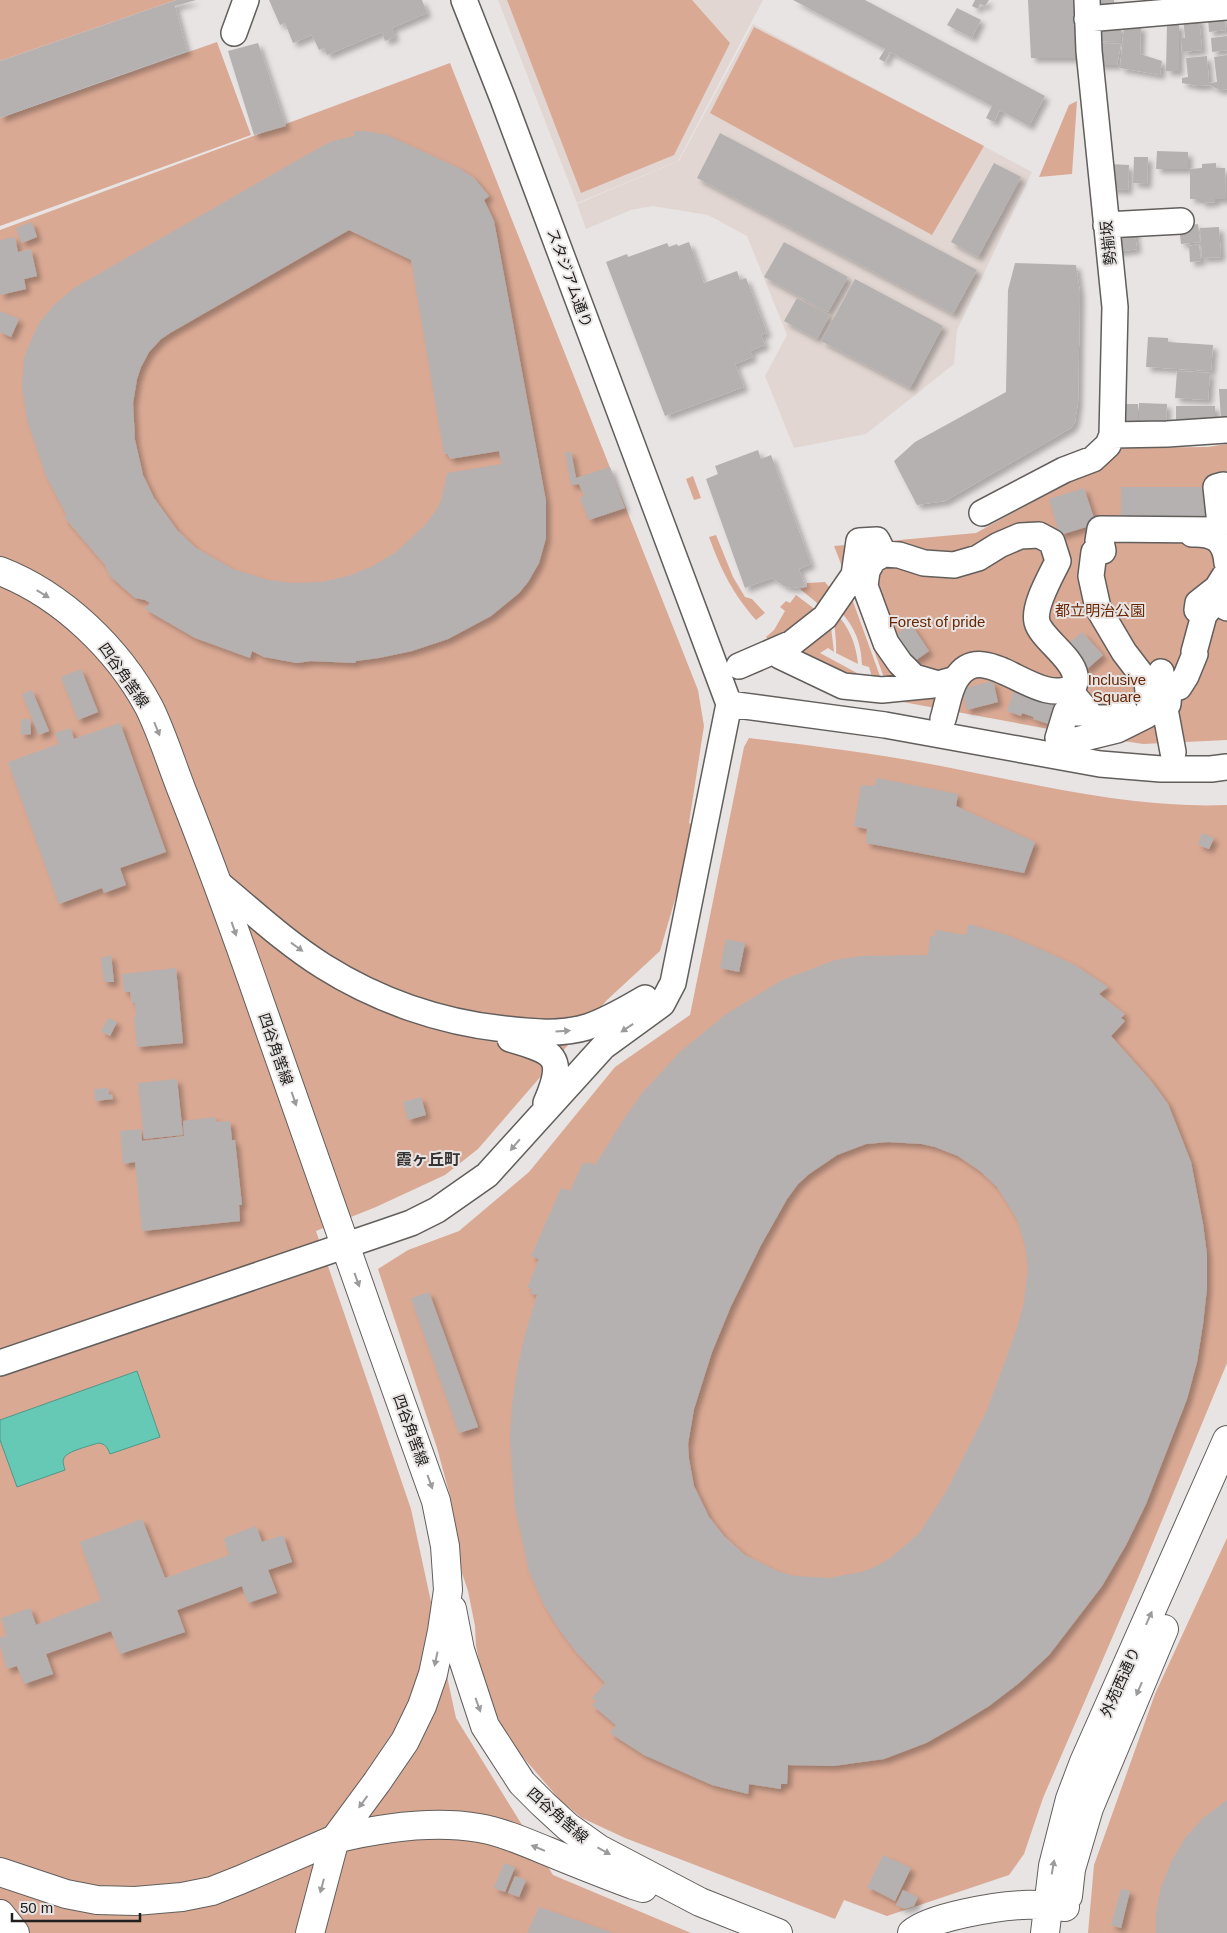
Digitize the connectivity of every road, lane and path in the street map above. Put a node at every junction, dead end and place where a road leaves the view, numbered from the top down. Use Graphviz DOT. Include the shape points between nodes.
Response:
graph roads {
  1 [pos="246,0"];
  2 [pos="464,0"];
  3 [pos="1227,7"];
  4 [pos="1087,10"];
  5 [pos="234,33"];
  6 [pos="1181,221"];
  7 [pos="1106,225"];
  8 [pos="1227,430"];
  9 [pos="1112,435"];
  10 [pos="1226,487"];
  11 [pos="982,513"];
  12 [pos="1218,540"];
  13 [pos="1227,562"];
  14 [pos="0,571"];
  15 [pos="860,578"];
  16 [pos="1224,592"];
  17 [pos="774,651"];
  18 [pos="739,666"];
  19 [pos="1139,668"];
  20 [pos="947,682"];
  21 [pos="1078,694"];
  22 [pos="1158,703"];
  23 [pos="729,704"];
  24 [pos="943,719"];
  25 [pos="1172,752"];
  26 [pos="1227,767"];
  27 [pos="218,883"];
  28 [pos="673,983"];
  29 [pos="450,1020"];
  30 [pos="541,1115"];
  31 [pos="344,1246"];
  32 [pos="0,1363"];
  33 [pos="1227,1440"];
  34 [pos="1227,1483"];
  35 [pos="448,1590"];
  36 [pos="335,1839"];
  37 [pos="0,1872"];
  38 [pos="700,1902"];
  39 [pos="0,1914"];
  40 [pos="1059,1915"];
  41 [pos="15,1933"];
  42 [pos="310,1933"];
  43 [pos="778,1933"];
  44 [pos="912,1933"];
  45 [pos="1045,1933"];
  1 -- 5 [label="street"];
  2 -- 23 [label="street, スタジアム通り"];
  3 -- 4 [label="street"];
  4 -- 7 [label="street, 勢揃坂"];
  6 -- 7 [label="street"];
  7 -- 9 [label="street, 勢揃坂" via="1115,307"];
  8 -- 9 [label="street"];
  9 -- 11 [label="street" via="1108,446 1093,459 1064,470"];
  10 -- 12 [label="street" via="1220,489 1223,533"];
  10 -- 19 [label="street" via="1216,486 1220,524 1214,530 1100,529 1098,541 1101,541 1103,551 1094,552 1091,576 1098,608 1124,652"];
  12 -- 13 [label="street" via="1226,550"];
  12 -- 19 [label="street" via="1205,534 1179,534 1133,540 1111,547 1102,565 1101,593 1116,632"];
  14 -- 27 [label="main road, 四谷角筈線, one-way" via="50,598 88,627 120,664 149,708"];
  15 -- 17 [label="street" via="825,617 792,643"];
  15 -- 20 [label="street" via="886,643 900,663 914,677"];
  15 -- 21 [label="street" via="858,542 877,540 884,554 924,563 954,565 978,558 1020,536 1039,535 1052,542 1058,561 1039,604 1037,622 1076,674"];
  16 -- 19 [label="street" via="1198,603 1194,641 1184,663 1170,674"];
  16 -- 22 [label="street" via="1218,605 1212,605 1204,615 1188,673 1179,687 1169,689 1168,704"];
  17 -- 18 [label="street"];
  17 -- 20 [label="street" via="843,686 882,690"];
  19 -- 21 [label="street" via="1135,707 1110,718 1093,718"];
  19 -- 22 [label="street" via="1146,671"];
  20 -- 21 [label="street" via="971,665 981,663 1056,692"];
  20 -- 24 [label="street"];
  21 -- 22 [label="street" via="1080,713 1066,712 1065,740 1117,730 1147,715"];
  22 -- 25 [label="street"];
  23 -- 26 [label="street" via="885,725 1100,764 1161,770"];
  23 -- 28 [label="street"];
  27 -- 29 [label="street, one-way" via="322,966 388,1000"];
  27 -- 31 [label="main road, 四谷角筈線, one-way"];
  29 -- 28 [label="street, one-way" via="512,1030 568,1031 611,1018"];
  28 -- 30 [label="street, one-way" via="662,1004 603,1047"];
  29 -- 30 [label="street" via="535,1045 548,1054 556,1074"];
  30 -- 31 [label="street, one-way" via="492,1170 465,1192 411,1223"];
  31 -- 32 [label="street"];
  31 -- 35 [label="main road, 四谷角筈線, one-way" via="436,1501 445,1546"];
  40 -- 33 [label="main road, 外苑西通り, one-way" via="1052,1866 1084,1762"];
  34 -- 40 [label="main road, 外苑西通り, one-way" via="1089,1808"];
  35 -- 36 [label="main road, 四谷角筈線, one-way" via="433,1674 422,1706 405,1741"];
  35 -- 38 [label="main road, 四谷角筈線, one-way" via="460,1650 483,1720 522,1782 568,1827 599,1849"];
  36 -- 37 [label="main road, 四谷角筈線" via="212,1891 182,1897 97,1900 66,1894"];
  38 -- 36 [label="main road, 四谷角筈線, one-way" via="633,1885 514,1838 479,1828 446,1825 369,1830"];
  36 -- 42 [label="main road, one-way"];
  38 -- 43 [label="main road, 四谷角筈線"];
  39 -- 41 [label="main road"];
  40 -- 44 [label="main road" via="1022,1905 928,1924"];
  40 -- 45 [label="main road, 外苑西通り"];
}
